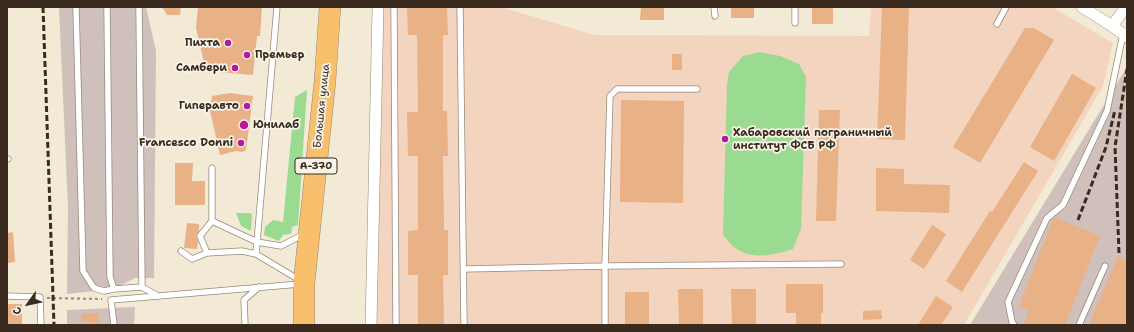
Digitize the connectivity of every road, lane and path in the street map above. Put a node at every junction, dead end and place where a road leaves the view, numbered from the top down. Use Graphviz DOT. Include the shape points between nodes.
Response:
graph roads {
  1 [pos="76,7"];
  2 [pos="107,7"];
  3 [pos="139,7"];
  4 [pos="277,7"];
  5 [pos="330,7"];
  6 [pos="378,7"];
  7 [pos="394,7"];
  8 [pos="460,7"];
  9 [pos="714,7"];
  10 [pos="795,7"];
  11 [pos="1006,7"];
  12 [pos="1082,7"];
  13 [pos="1126,7"];
  14 [pos="715,16"];
  15 [pos="795,23"];
  16 [pos="997,24"];
  17 [pos="1112,26"];
  18 [pos="1125,35"];
  19 [pos="697,89"];
  20 [pos="212,168"];
  21 [pos="212,221"];
  22 [pos="310,231"];
  23 [pos="256,242"];
  24 [pos="182,251"];
  25 [pos="207,254"];
  26 [pos="256,254"];
  27 [pos="841,264"];
  28 [pos="605,266"];
  29 [pos="1105,266"];
  30 [pos="464,269"];
  31 [pos="304,283"];
  32 [pos="142,287"];
  33 [pos="259,287"];
  34 [pos="114,289"];
  35 [pos="7,296"];
  36 [pos="158,296"];
  37 [pos="40,297"];
  38 [pos="111,300"];
  39 [pos="41,325"];
  40 [pos="114,325"];
  41 [pos="245,325"];
  42 [pos="304,325"];
  43 [pos="371,325"];
  44 [pos="396,325"];
  45 [pos="464,325"];
  46 [pos="605,325"];
  47 [pos="1014,325"];
  48 [pos="1079,325"];
  1 -- 34 [label="lane" via="83,271 94,288 104,291"];
  2 -- 34 [label="lane" via="110,277"];
  3 -- 32 [label="lane"];
  4 -- 23 [label="lane"];
  5 -- 22 [label="highway, Большая улица / А-370"];
  6 -- 43 [label="street"];
  7 -- 44 [label="lane"];
  8 -- 30 [label="lane"];
  9 -- 14 [label="lane"];
  10 -- 15 [label="lane"];
  11 -- 16 [label="lane"];
  12 -- 17 [label="street"];
  13 -- 17 [label="street"];
  17 -- 18 [label="street"];
  18 -- 47 [label="lane" via="1107,112 1063,205 1047,218 1008,302"];
  19 -- 28 [label="lane" via="617,89 610,96"];
  20 -- 21 [label="lane"];
  21 -- 23 [label="lane"];
  21 -- 25 [label="lane" via="200,236"];
  22 -- 23 [label="lane" via="281,246"];
  22 -- 31 [label="highway, Большая улица / А-370"];
  23 -- 26 [label="lane"];
  24 -- 25 [label="lane" via="192,259"];
  25 -- 26 [label="lane" via="242,251"];
  26 -- 31 [label="lane"];
  27 -- 28 [label="lane"];
  28 -- 30 [label="lane"];
  28 -- 46 [label="lane"];
  29 -- 48 [label="lane"];
  30 -- 45 [label="lane"];
  31 -- 33 [label="lane"];
  31 -- 42 [label="highway, Большая улица / А-370"];
  32 -- 34 [label="lane"];
  32 -- 36 [label="lane"];
  33 -- 36 [label="lane"];
  33 -- 41 [label="lane" via="244,300"];
  35 -- 37 [label="lane"];
  36 -- 38 [label="lane"];
  37 -- 38 [label="path"];
  37 -- 39 [label="lane"];
  38 -- 40 [label="lane"];
}
